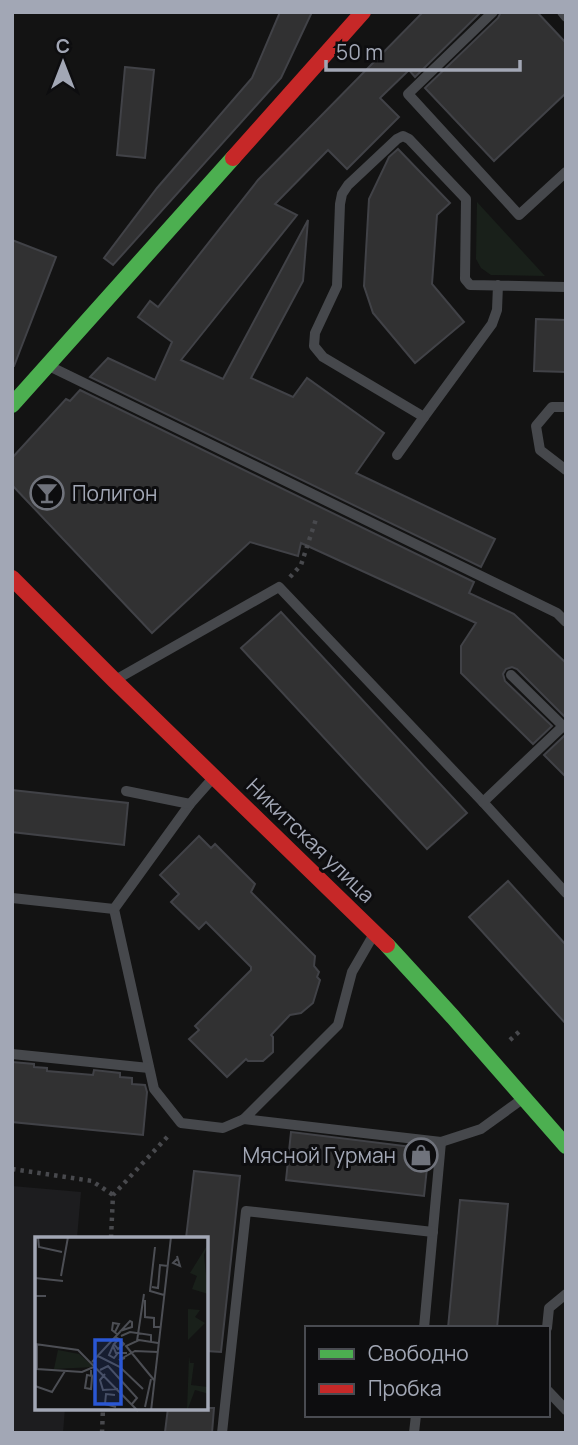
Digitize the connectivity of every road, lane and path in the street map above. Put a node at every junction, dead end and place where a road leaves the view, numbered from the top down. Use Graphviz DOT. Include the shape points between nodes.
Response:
graph roads {
  1 [pos="363,12"];
  2 [pos="493,12"];
  3 [pos="562,12"];
  4 [pos="566,17"];
  5 [pos="566,172"];
  6 [pos="498,285"];
  7 [pos="566,287"];
  8 [pos="48,366"];
  9 [pos="12,405"];
  10 [pos="566,407"];
  11 [pos="424,417"];
  12 [pos="397,455"];
  13 [pos="566,470"];
  14 [pos="325,500"];
  15 [pos="14,583"];
  16 [pos="279,587"];
  17 [pos="566,622"];
  18 [pos="511,675"];
  19 [pos="115,681"];
  20 [pos="565,727"];
  21 [pos="214,776"];
  22 [pos="126,791"];
  23 [pos="483,802"];
  24 [pos="190,804"];
  25 [pos="566,893"];
  26 [pos="12,898"];
  27 [pos="114,909"];
  28 [pos="375,932"];
  29 [pos="522,1029"];
  30 [pos="510,1040"];
  31 [pos="12,1054"];
  32 [pos="149,1068"];
  33 [pos="524,1098"];
  34 [pos="244,1119"];
  35 [pos="181,1123"];
  36 [pos="441,1142"];
  37 [pos="566,1146"];
  38 [pos="12,1169"];
  39 [pos="113,1195"];
  40 [pos="433,1233"];
  41 [pos="111,1237"];
  42 [pos="566,1294"];
  43 [pos="424,1326"];
  44 [pos="547,1326"];
  45 [pos="550,1393"];
  46 [pos="103,1410"];
  47 [pos="566,1410"];
  48 [pos="102,1433"];
  49 [pos="222,1433"];
  1 -- 8 [label="street"];
  2 -- 5 [label="lane" via="408,94 519,215"];
  3 -- 4 [label="lane"];
  6 -- 7 [label="lane"];
  6 -- 11 [label="lane" via="492,324"];
  6 -- 11 [label="lane" via="467,283 466,199 409,139 397,139 342,194 337,286 314,333 314,346 323,357"];
  8 -- 9 [label="street"];
  8 -- 14 [label="lane"];
  10 -- 13 [label="lane" via="552,407 536,426 540,450"];
  11 -- 12 [label="lane"];
  14 -- 16 [label="path" via="301,565"];
  14 -- 17 [label="lane"];
  15 -- 19 [label="street, Никитская улица"];
  16 -- 19 [label="lane"];
  16 -- 23 [label="lane"];
  18 -- 20 [label="lane"];
  19 -- 21 [label="street, Никитская улица"];
  20 -- 23 [label="lane"];
  21 -- 24 [label="lane"];
  21 -- 28 [label="street, Никитская улица"];
  22 -- 24 [label="lane"];
  23 -- 25 [label="lane"];
  24 -- 27 [label="lane"];
  26 -- 27 [label="lane"];
  27 -- 32 [label="lane"];
  28 -- 33 [label="street, Никитская улица"];
  28 -- 34 [label="lane" via="352,972 338,1025"];
  29 -- 30 [label="path"];
  31 -- 32 [label="lane"];
  32 -- 35 [label="lane" via="154,1089"];
  33 -- 36 [label="lane" via="481,1129"];
  33 -- 37 [label="street, Никитская улица"];
  34 -- 35 [label="lane" via="223,1128"];
  34 -- 36 [label="lane"];
  35 -- 39 [label="path"];
  36 -- 40 [label="lane"];
  38 -- 39 [label="path" via="92,1181"];
  39 -- 41 [label="path"];
  40 -- 43 [label="lane"];
  40 -- 49 [label="lane" via="246,1211"];
  42 -- 44 [label="lane" via="549,1308"];
  45 -- 47 [label="lane"];
  46 -- 48 [label="path"];
}
